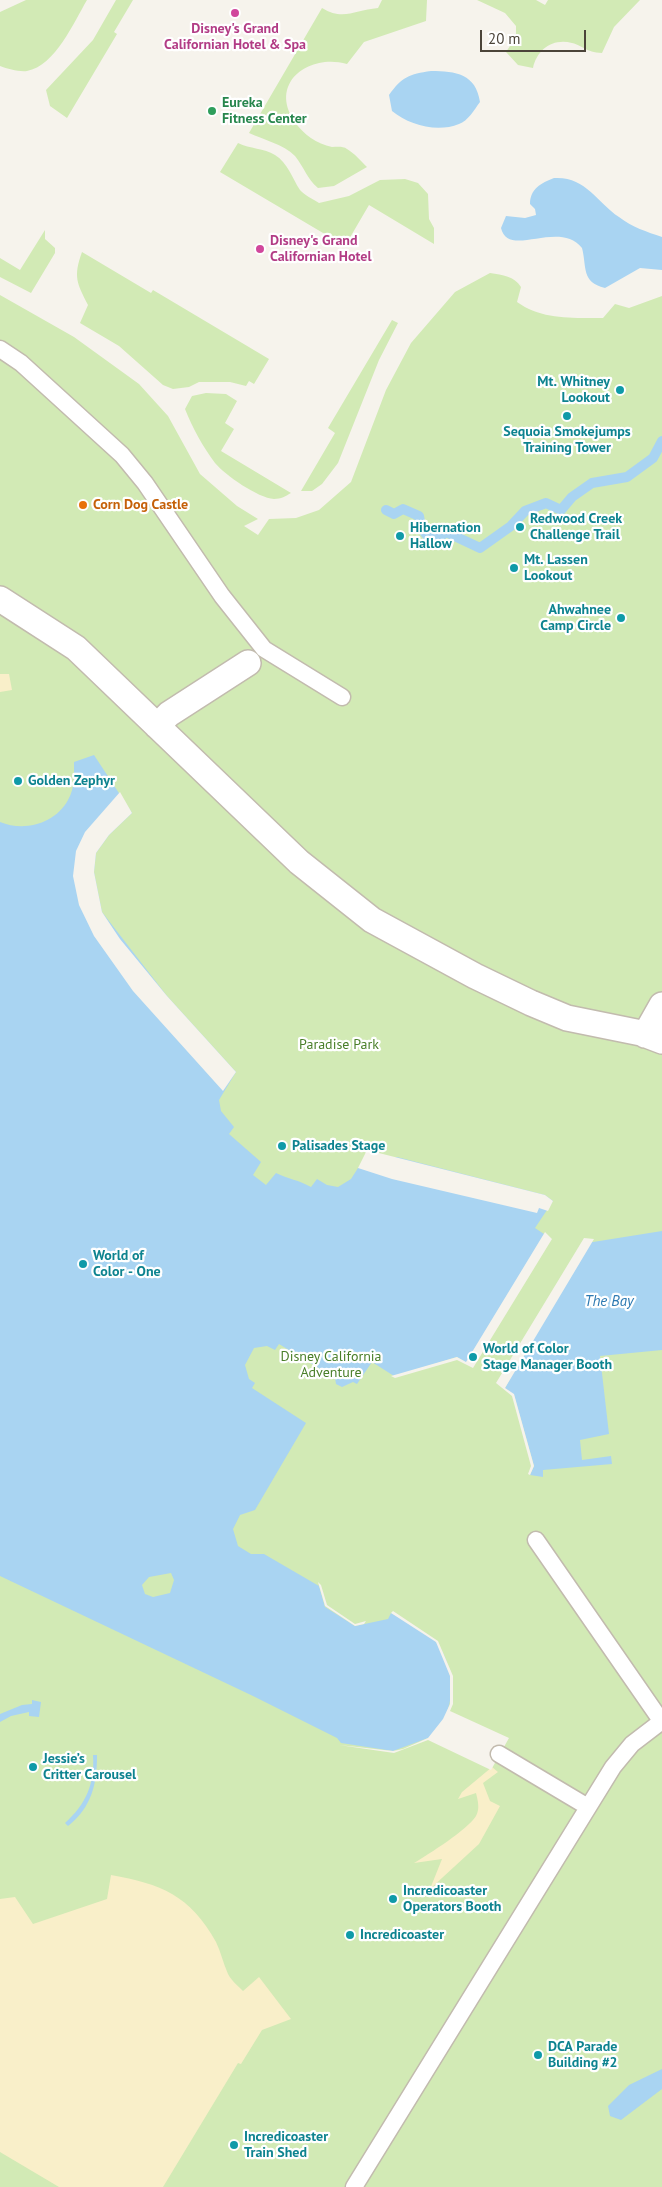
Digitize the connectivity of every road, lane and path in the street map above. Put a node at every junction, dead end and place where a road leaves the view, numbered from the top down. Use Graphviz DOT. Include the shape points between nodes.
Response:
graph roads {
  1 [pos="0,349"];
  2 [pos="0,599"];
  3 [pos="256,656"];
  4 [pos="342,697"];
  5 [pos="157,726"];
  6 [pos="662,1005"];
  7 [pos="654,1038"];
  8 [pos="536,1540"];
  9 [pos="662,1722"];
  10 [pos="499,1754"];
  11 [pos="588,1807"];
  12 [pos="354,2187"];
  1 -- 3 [label="lane" via="21,363 122,454 222,596"];
  2 -- 5 [label="street" via="76,648"];
  3 -- 4 [label="lane"];
  3 -- 5 [label="street" via="169,714"];
  5 -- 7 [label="street" via="299,862 372,920 531,1003 567,1018"];
  6 -- 7 [label="street"];
  8 -- 9 [label="lane"];
  9 -- 11 [label="lane" via="632,1744"];
  10 -- 11 [label="lane"];
  11 -- 12 [label="lane"];
}
